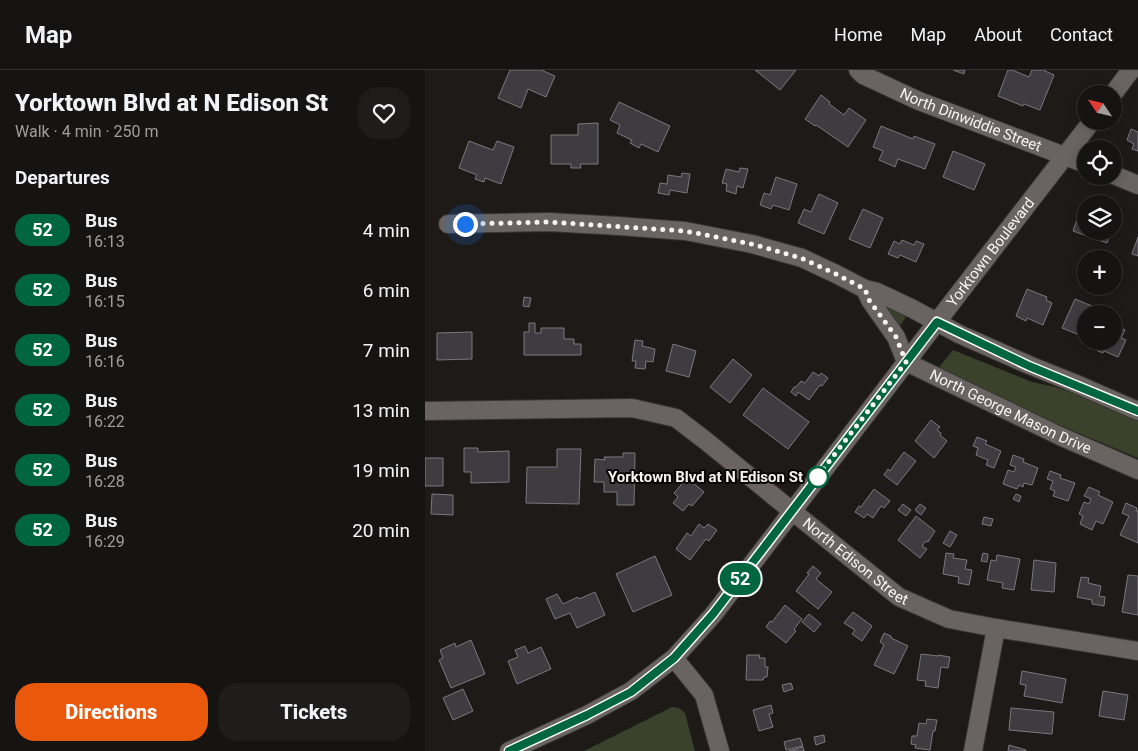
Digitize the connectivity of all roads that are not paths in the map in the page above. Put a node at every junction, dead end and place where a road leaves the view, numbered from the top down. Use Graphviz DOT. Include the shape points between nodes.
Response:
graph roads {
  1 [pos="858,70"];
  2 [pos="1131,70"];
  3 [pos="1120,85"];
  4 [pos="1085,130"];
  5 [pos="1066,156"];
  6 [pos="1077,160"];
  7 [pos="1122,178"];
  8 [pos="1138,185"];
  9 [pos="448,224"];
  10 [pos="865,289"];
  11 [pos="937,322"];
  12 [pos="906,362"];
  13 [pos="425,411"];
  14 [pos="1138,411"];
  15 [pos="1138,470"];
  16 [pos="791,511"];
  17 [pos="996,628"];
  18 [pos="1138,651"];
  19 [pos="674,658"];
  20 [pos="509,751"];
  21 [pos="720,751"];
  22 [pos="973,751"];
  1 -- 5 [label="street, North Dinwiddie Street" via="919,101"];
  2 -- 3 [label="street"];
  4 -- 5 [label="street, Yorktown Boulevard"];
  5 -- 6 [label="street, North Dinwiddie Street"];
  5 -- 11 [label="street, Yorktown Boulevard"];
  7 -- 8 [label="street"];
  9 -- 10 [label="street" via="549,222 685,231 752,244 801,258"];
  10 -- 11 [label="street" via="913,308"];
  10 -- 12 [label="street" via="896,337"];
  11 -- 12 [label="street, Yorktown Boulevard"];
  11 -- 14 [label="street" via="1029,366"];
  12 -- 15 [label="street, North George Mason Drive"];
  12 -- 16 [label="street, Yorktown Boulevard"];
  13 -- 16 [label="street, North Edison Street" via="632,408 676,418"];
  16 -- 17 [label="street, North Edison Street" via="899,597 949,619"];
  16 -- 19 [label="street, Yorktown Boulevard" via="713,614"];
  17 -- 18 [label="street, North Edison Street"];
  17 -- 22 [label="street"];
  19 -- 20 [label="street, Yorktown Boulevard" via="631,692"];
  19 -- 21 [label="street" via="704,695"];
}
